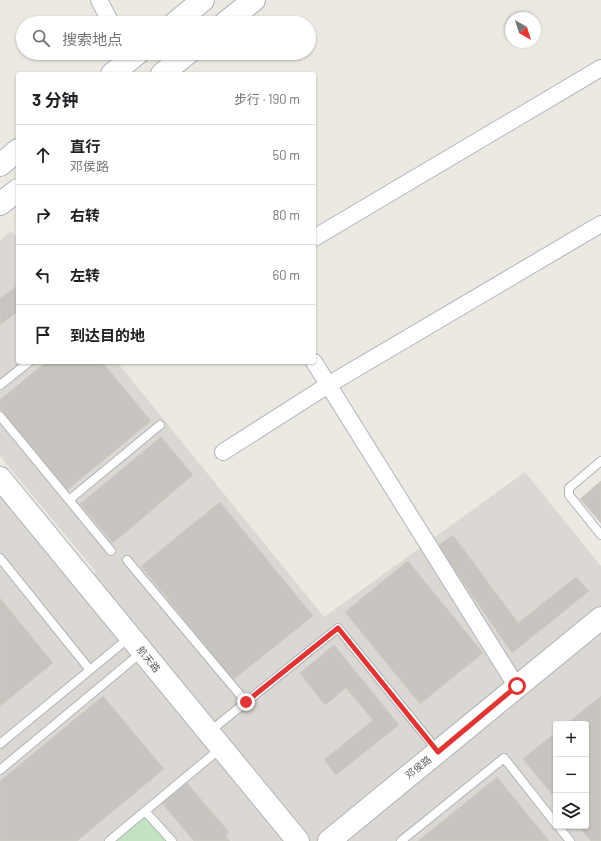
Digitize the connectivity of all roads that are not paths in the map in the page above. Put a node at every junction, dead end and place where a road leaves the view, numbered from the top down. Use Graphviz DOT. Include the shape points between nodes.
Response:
graph roads {
  1 [pos="99,0"];
  2 [pos="203,0"];
  3 [pos="254,0"];
  4 [pos="107,16"];
  5 [pos="184,16"];
  6 [pos="234,16"];
  7 [pos="126,60"];
  8 [pos="179,60"];
  9 [pos="114,72"];
  10 [pos="164,72"];
  11 [pos="599,72"];
  12 [pos="16,152"];
  13 [pos="0,165"];
  14 [pos="16,192"];
  15 [pos="0,204"];
  16 [pos="601,224"];
  17 [pos="316,237"];
  18 [pos="27,364"];
  19 [pos="315,364"];
  20 [pos="328,385"];
  21 [pos="0,386"];
  22 [pos="0,416"];
  23 [pos="160,425"];
  24 [pos="223,452"];
  25 [pos="601,461"];
  26 [pos="0,478"];
  27 [pos="70,500"];
  28 [pos="601,535"];
  29 [pos="110,551"];
  30 [pos="0,558"];
  31 [pos="127,560"];
  32 [pos="601,618"];
  33 [pos="137,644"];
  34 [pos="90,670"];
  35 [pos="517,686"];
  36 [pos="246,702"];
  37 [pos="215,740"];
  38 [pos="0,744"];
  39 [pos="438,752"];
  40 [pos="0,770"];
  41 [pos="145,811"];
  42 [pos="553,820"];
  43 [pos="560,829"];
  44 [pos="109,841"];
  45 [pos="172,841"];
  46 [pos="298,841"];
  47 [pos="329,841"];
  48 [pos="401,841"];
  49 [pos="570,841"];
  1 -- 4 [label="street"];
  2 -- 5 [label="street"];
  3 -- 6 [label="street"];
  7 -- 9 [label="street"];
  8 -- 10 [label="street"];
  11 -- 17 [label="street"];
  12 -- 13 [label="street"];
  14 -- 15 [label="street"];
  16 -- 20 [label="street"];
  18 -- 21 [label="lane"];
  19 -- 20 [label="street"];
  20 -- 24 [label="street"];
  20 -- 35 [label="street"];
  22 -- 27 [label="lane"];
  23 -- 27 [label="lane"];
  25 -- 28 [label="lane" via="569,488 569,495"];
  26 -- 33 [label="street, 航天路"];
  27 -- 29 [label="lane"];
  30 -- 34 [label="lane"];
  31 -- 36 [label="lane"];
  32 -- 35 [label="street, 邓侯路"];
  33 -- 34 [label="lane"];
  33 -- 37 [label="street, 航天路"];
  33 -- 40 [label="lane"];
  34 -- 38 [label="lane"];
  35 -- 39 [label="street, 邓侯路"];
  36 -- 37 [label="lane"];
  36 -- 39 [label="lane" via="338,628"];
  37 -- 41 [label="lane"];
  37 -- 46 [label="street, 航天路"];
  39 -- 47 [label="street, 邓侯路"];
  41 -- 44 [label="lane"];
  41 -- 45 [label="lane"];
  42 -- 48 [label="lane" via="504,758"];
  43 -- 49 [label="lane"];
}
